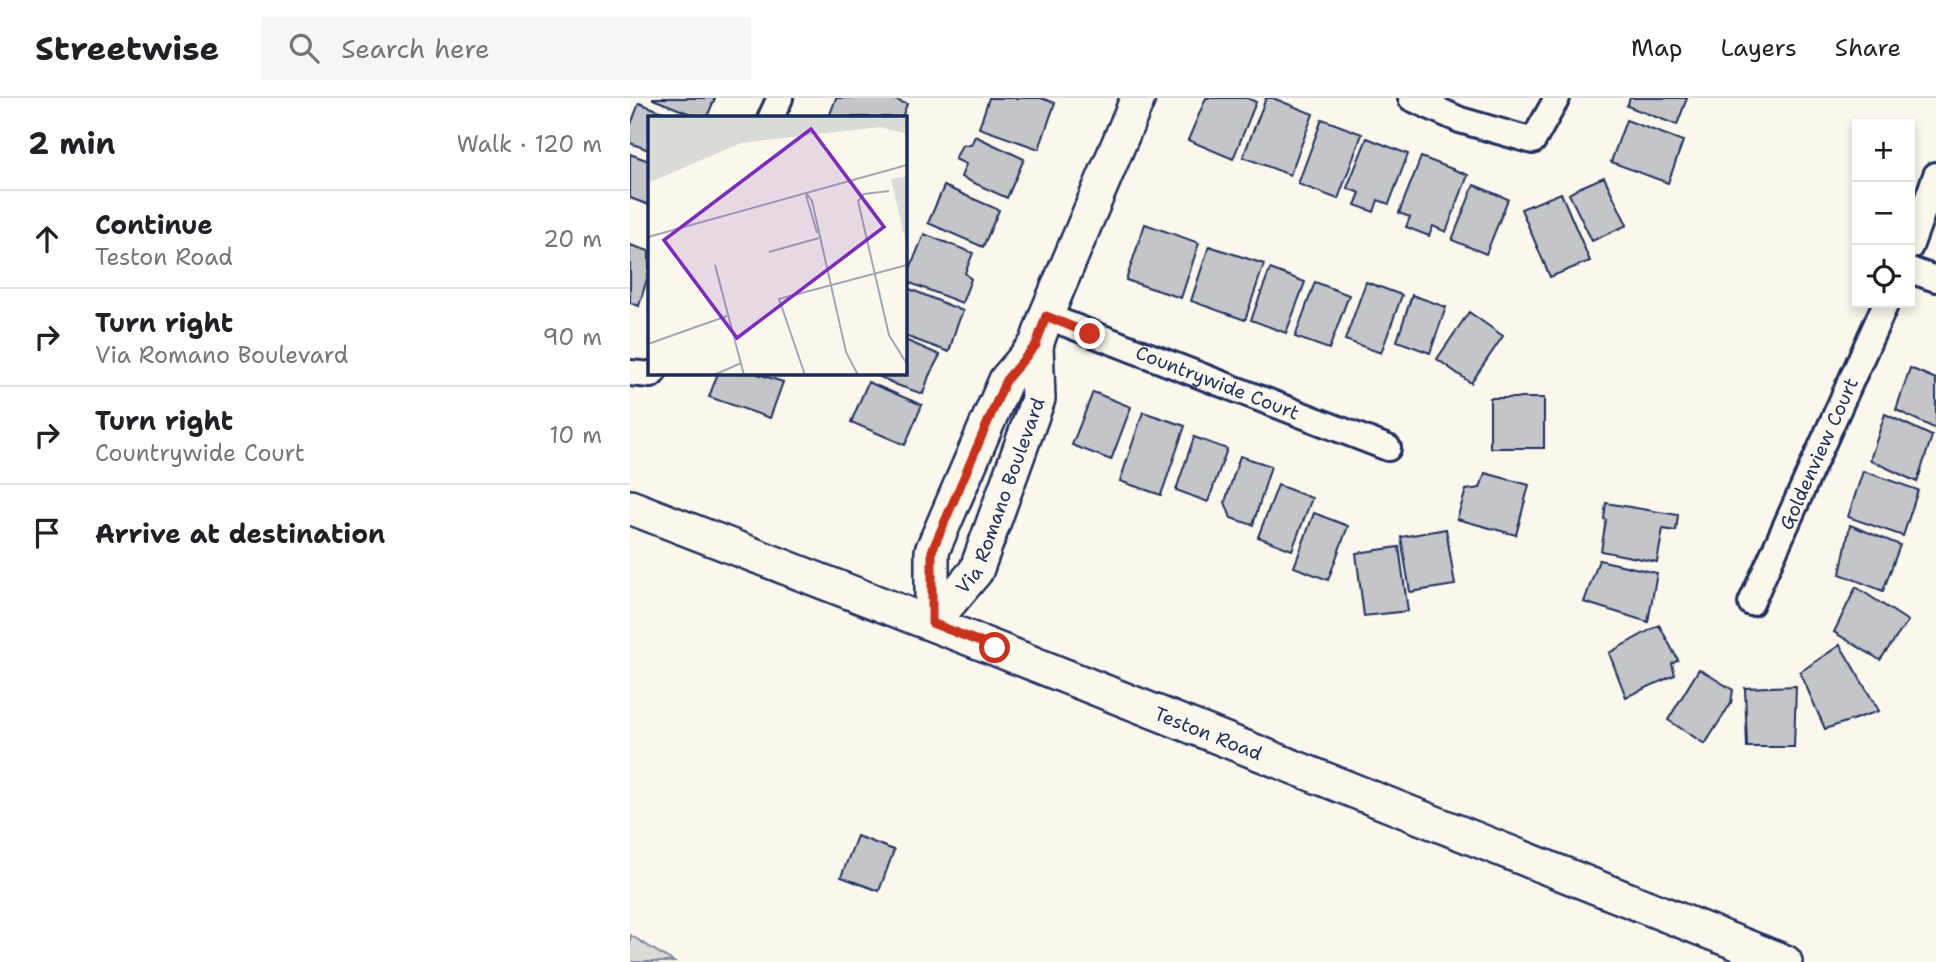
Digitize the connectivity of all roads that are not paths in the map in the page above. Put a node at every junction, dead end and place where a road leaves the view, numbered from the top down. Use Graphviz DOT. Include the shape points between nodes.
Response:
graph roads {
  1 [pos="780,98"];
  2 [pos="1139,98"];
  3 [pos="1411,98"];
  4 [pos="1557,98"];
  5 [pos="771,116"];
  6 [pos="1936,175"];
  7 [pos="1911,245"];
  8 [pos="1915,272"];
  9 [pos="1936,279"];
  10 [pos="1884,308"];
  11 [pos="1041,330"];
  12 [pos="630,373"];
  13 [pos="652,374"];
  14 [pos="1388,448"];
  15 [pos="630,507"];
  16 [pos="1751,603"];
  17 [pos="932,623"];
  18 [pos="1785,962"];
  1 -- 5 [label="street"];
  2 -- 11 [label="main road, Via Romano Boulevard"];
  3 -- 4 [label="street" via="1460,120 1533,141"];
  6 -- 7 [label="street"];
  8 -- 9 [label="street"];
  10 -- 16 [label="street, Goldenview Court"];
  11 -- 14 [label="street, Countrywide Court"];
  11 -- 17 [label="main road, Via Romano Boulevard" via="1006,380 932,551"];
  11 -- 17 [label="main road, Via Romano Boulevard" via="1038,399 976,571"];
  12 -- 13 [label="street"];
  15 -- 17 [label="main road, Teston Road"];
  17 -- 18 [label="main road, Teston Road"];
}
